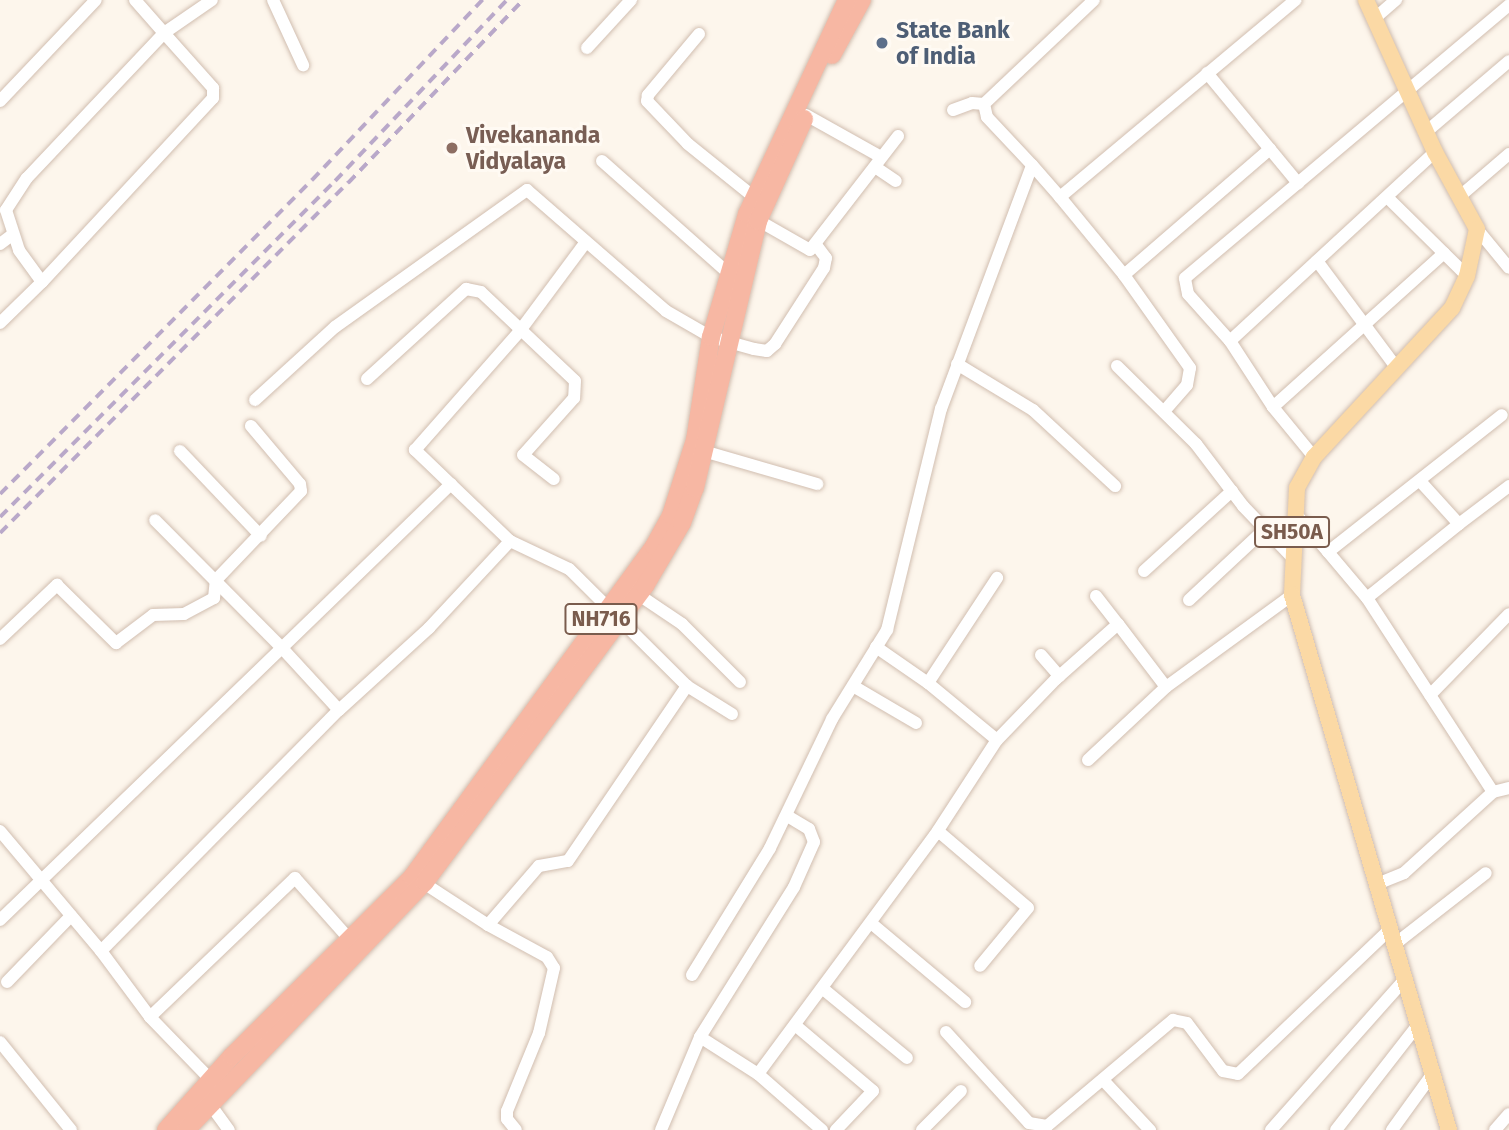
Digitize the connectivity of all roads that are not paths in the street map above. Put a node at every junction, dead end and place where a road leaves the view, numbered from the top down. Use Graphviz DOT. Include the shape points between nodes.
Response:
graph roads {
  1 [pos="96,0"];
  2 [pos="135,0"];
  3 [pos="212,0"];
  4 [pos="273,0"];
  5 [pos="631,0"];
  6 [pos="846,0"];
  7 [pos="862,0"];
  8 [pos="1094,0"];
  9 [pos="1296,0"];
  10 [pos="1366,0"];
  11 [pos="1396,0"];
  12 [pos="1509,5"];
  13 [pos="1375,18"];
  14 [pos="164,33"];
  15 [pos="699,34"];
  16 [pos="587,48"];
  17 [pos="1509,61"];
  18 [pos="303,65"];
  19 [pos="1207,73"];
  20 [pos="1409,90"];
  21 [pos="0,101"];
  22 [pos="984,104"];
  23 [pos="953,110"];
  24 [pos="806,115"];
  25 [pos="1426,132"];
  26 [pos="898,136"];
  27 [pos="1270,149"];
  28 [pos="1435,152"];
  29 [pos="1509,154"];
  30 [pos="602,161"];
  31 [pos="878,162"];
  32 [pos="1032,165"];
  33 [pos="896,181"];
  34 [pos="1298,183"];
  35 [pos="1060,197"];
  36 [pos="1387,197"];
  37 [pos="1459,197"];
  38 [pos="753,210"];
  39 [pos="1477,229"];
  40 [pos="12,235"];
  41 [pos="585,243"];
  42 [pos="0,244"];
  43 [pos="817,246"];
  44 [pos="1444,253"];
  45 [pos="1317,261"];
  46 [pos="1509,268"];
  47 [pos="727,272"];
  48 [pos="1124,275"];
  49 [pos="1467,276"];
  50 [pos="42,282"];
  51 [pos="0,323"];
  52 [pos="1364,324"];
  53 [pos="519,332"];
  54 [pos="711,337"];
  55 [pos="1230,341"];
  56 [pos="729,342"];
  57 [pos="957,364"];
  58 [pos="1118,366"];
  59 [pos="1396,367"];
  60 [pos="367,379"];
  61 [pos="255,400"];
  62 [pos="1273,407"];
  63 [pos="1164,411"];
  64 [pos="1502,415"];
  65 [pos="251,426"];
  66 [pos="180,451"];
  67 [pos="703,452"];
  68 [pos="1314,457"];
  69 [pos="554,479"];
  70 [pos="1420,481"];
  71 [pos="451,484"];
  72 [pos="817,484"];
  73 [pos="1115,486"];
  74 [pos="1509,486"];
  75 [pos="1232,491"];
  76 [pos="1296,514"];
  77 [pos="155,520"];
  78 [pos="1459,524"];
  79 [pos="1264,530"];
  80 [pos="261,536"];
  81 [pos="510,541"];
  82 [pos="1328,552"];
  83 [pos="1291,556"];
  84 [pos="1144,571"];
  85 [pos="997,578"];
  86 [pos="216,580"];
  87 [pos="1292,594"];
  88 [pos="639,595"];
  89 [pos="1096,596"];
  90 [pos="1367,598"];
  91 [pos="1189,600"];
  92 [pos="616,613"];
  93 [pos="1509,614"];
  94 [pos="1118,624"];
  95 [pos="0,639"];
  96 [pos="282,648"];
  97 [pos="876,648"];
  98 [pos="1041,655"];
  99 [pos="1059,677"];
  100 [pos="740,682"];
  101 [pos="929,682"];
  102 [pos="853,685"];
  103 [pos="687,686"];
  104 [pos="1166,687"];
  105 [pos="1430,695"];
  106 [pos="339,710"];
  107 [pos="732,714"];
  108 [pos="916,723"];
  109 [pos="997,740"];
  110 [pos="1088,760"];
  111 [pos="1509,788"];
  112 [pos="1493,792"];
  113 [pos="786,816"];
  114 [pos="0,831"];
  115 [pos="938,831"];
  116 [pos="1486,873"];
  117 [pos="418,879"];
  118 [pos="42,882"];
  119 [pos="1377,884"];
  120 [pos="71,916"];
  121 [pos="0,920"];
  122 [pos="872,923"];
  123 [pos="488,925"];
  124 [pos="1393,937"];
  125 [pos="350,940"];
  126 [pos="101,951"];
  127 [pos="980,966"];
  128 [pos="692,975"];
  129 [pos="1405,979"];
  130 [pos="7,982"];
  131 [pos="822,988"];
  132 [pos="965,1002"];
  133 [pos="150,1017"];
  134 [pos="795,1025"];
  135 [pos="1417,1026"];
  136 [pos="946,1032"];
  137 [pos="701,1037"];
  138 [pos="0,1042"];
  139 [pos="907,1058"];
  140 [pos="758,1074"];
  141 [pos="1431,1076"];
  142 [pos="1103,1080"];
  143 [pos="961,1091"];
  144 [pos="207,1092"];
  145 [pos="1509,1114"];
  146 [pos="812,1127"];
  147 [pos="1448,1129"];
  148 [pos="71,1130"];
  149 [pos="166,1130"];
  150 [pos="186,1130"];
  151 [pos="229,1130"];
  152 [pos="516,1130"];
  153 [pos="661,1130"];
  154 [pos="836,1130"];
  155 [pos="922,1130"];
  156 [pos="1150,1130"];
  157 [pos="1271,1130"];
  158 [pos="1336,1130"];
  159 [pos="1392,1130"];
  160 [pos="1495,1130"];
  1 -- 21 [label="street"];
  2 -- 14 [label="street"];
  3 -- 14 [label="street"];
  4 -- 18 [label="street"];
  5 -- 16 [label="street"];
  6 -- 38 [label="highway, NH716"];
  7 -- 24 [label="highway, NH716"];
  8 -- 22 [label="street"];
  9 -- 19 [label="street"];
  10 -- 13 [label="main road"];
  11 -- 13 [label="street"];
  12 -- 20 [label="street"];
  13 -- 20 [label="main road"];
  14 -- 40 [label="street" via="27,178 6,210"];
  14 -- 50 [label="street" via="213,88 213,98"];
  15 -- 38 [label="street" via="647,101"];
  17 -- 25 [label="street"];
  19 -- 27 [label="street"];
  19 -- 35 [label="street"];
  20 -- 25 [label="main road"];
  20 -- 34 [label="street"];
  22 -- 23 [label="street"];
  22 -- 32 [label="street" via="987,117"];
  24 -- 31 [label="street"];
  24 -- 38 [label="highway, NH716"];
  25 -- 28 [label="main road"];
  26 -- 31 [label="street"];
  27 -- 34 [label="street"];
  27 -- 48 [label="street"];
  28 -- 36 [label="street"];
  28 -- 37 [label="main road"];
  29 -- 37 [label="street"];
  30 -- 47 [label="street"];
  31 -- 33 [label="street"];
  31 -- 43 [label="street"];
  32 -- 35 [label="street"];
  32 -- 57 [label="street"];
  34 -- 55 [label="street" via="1185,278 1188,294"];
  35 -- 48 [label="street"];
  36 -- 44 [label="street"];
  36 -- 45 [label="street"];
  37 -- 39 [label="main road"];
  38 -- 43 [label="street" via="804,250"];
  38 -- 47 [label="highway, NH716"];
  38 -- 56 [label="highway, NH716"];
  39 -- 46 [label="street"];
  39 -- 49 [label="main road, SH50A"];
  40 -- 42 [label="street"];
  40 -- 50 [label="street"];
  41 -- 53 [label="street"];
  41 -- 54 [label="street" via="666,311"];
  41 -- 61 [label="street" via="536,195 527,190 519,193 335,327"];
  43 -- 56 [label="street" via="826,258 824,268 775,344 767,351"];
  44 -- 49 [label="street"];
  44 -- 52 [label="street"];
  45 -- 52 [label="street"];
  45 -- 55 [label="street"];
  47 -- 54 [label="highway, NH716"];
  48 -- 63 [label="street" via="1190,368 1187,386"];
  49 -- 59 [label="main road, SH50A" via="1452,308"];
  50 -- 51 [label="street"];
  52 -- 59 [label="street"];
  52 -- 62 [label="street"];
  53 -- 60 [label="street" via="481,292 466,289"];
  53 -- 69 [label="street" via="577,387 574,398 523,455"];
  53 -- 71 [label="street" via="415,450"];
  54 -- 56 [label="street"];
  54 -- 92 [label="highway, NH716" via="695,440 671,515"];
  55 -- 62 [label="street"];
  56 -- 67 [label="highway, NH716"];
  57 -- 73 [label="street" via="1033,411"];
  57 -- 97 [label="street" via="941,409 899,589 887,630"];
  58 -- 63 [label="street"];
  59 -- 68 [label="main road, SH50A"];
  62 -- 68 [label="street"];
  63 -- 75 [label="street"];
  64 -- 70 [label="street"];
  65 -- 80 [label="street" via="301,491"];
  66 -- 80 [label="street"];
  67 -- 72 [label="street"];
  67 -- 88 [label="highway, NH716" via="682,523"];
  68 -- 76 [label="main road, SH50A" via="1297,488"];
  70 -- 78 [label="street"];
  70 -- 82 [label="street"];
  71 -- 81 [label="street"];
  71 -- 96 [label="street"];
  74 -- 78 [label="street"];
  75 -- 79 [label="street"];
  75 -- 84 [label="street"];
  76 -- 82 [label="street"];
  76 -- 83 [label="main road, SH50A"];
  77 -- 86 [label="street"];
  78 -- 90 [label="street"];
  79 -- 83 [label="street"];
  79 -- 91 [label="street"];
  80 -- 86 [label="street"];
  81 -- 92 [label="street" via="569,569"];
  81 -- 106 [label="street" via="429,628"];
  82 -- 90 [label="street"];
  83 -- 87 [label="main road, SH50A"];
  85 -- 101 [label="street"];
  86 -- 95 [label="street" via="217,594 204,605 184,614 153,615 116,643 57,585"];
  86 -- 96 [label="street"];
  87 -- 104 [label="street"];
  87 -- 119 [label="main road, SH50A"];
  88 -- 92 [label="highway, NH716"];
  88 -- 100 [label="street" via="682,624"];
  89 -- 94 [label="street"];
  90 -- 105 [label="street"];
  92 -- 103 [label="street"];
  92 -- 117 [label="highway, NH716"];
  93 -- 105 [label="street"];
  94 -- 99 [label="street"];
  94 -- 104 [label="street"];
  96 -- 106 [label="street"];
  96 -- 118 [label="street"];
  97 -- 101 [label="street"];
  97 -- 102 [label="street"];
  98 -- 99 [label="street"];
  99 -- 109 [label="street"];
  101 -- 109 [label="street"];
  102 -- 108 [label="street"];
  102 -- 113 [label="street" via="831,719"];
  103 -- 107 [label="street"];
  103 -- 123 [label="street" via="568,861 539,866"];
  104 -- 110 [label="street"];
  105 -- 112 [label="street"];
  106 -- 126 [label="street"];
  109 -- 115 [label="street"];
  111 -- 112 [label="street"];
  112 -- 119 [label="street" via="1404,873"];
  113 -- 128 [label="street"];
  113 -- 137 [label="street" via="810,829 814,842 794,887"];
  114 -- 118 [label="street"];
  115 -- 122 [label="street"];
  115 -- 127 [label="street" via="1028,908"];
  116 -- 124 [label="street"];
  117 -- 123 [label="street"];
  117 -- 125 [label="highway, NH716"];
  117 -- 144 [label="highway, NH716"];
  118 -- 120 [label="street"];
  118 -- 121 [label="street"];
  119 -- 124 [label="main road, SH50A"];
  120 -- 126 [label="street"];
  120 -- 130 [label="street"];
  122 -- 131 [label="street"];
  122 -- 132 [label="street"];
  123 -- 152 [label="street" via="547,957 554,968 539,1033 507,1111"];
  124 -- 129 [label="main road, SH50A"];
  124 -- 142 [label="street" via="1238,1074 1223,1071 1181,1019 1173,1020"];
  125 -- 133 [label="street" via="295,878"];
  125 -- 144 [label="highway, NH716"];
  126 -- 133 [label="street"];
  129 -- 135 [label="main road, SH50A"];
  129 -- 157 [label="street"];
  131 -- 134 [label="street"];
  131 -- 139 [label="street"];
  133 -- 144 [label="street"];
  134 -- 140 [label="street"];
  134 -- 154 [label="street" via="873,1091"];
  135 -- 141 [label="main road, SH50A"];
  135 -- 158 [label="street"];
  136 -- 142 [label="street" via="1038,1127 1047,1126"];
  137 -- 140 [label="street"];
  137 -- 153 [label="street"];
  138 -- 148 [label="street"];
  140 -- 146 [label="street"];
  141 -- 147 [label="main road, SH50A"];
  141 -- 159 [label="street"];
  142 -- 156 [label="street"];
  143 -- 155 [label="street"];
  144 -- 149 [label="highway, NH716"];
  144 -- 150 [label="highway, NH716"];
  144 -- 151 [label="street"];
  145 -- 160 [label="street"];
}
